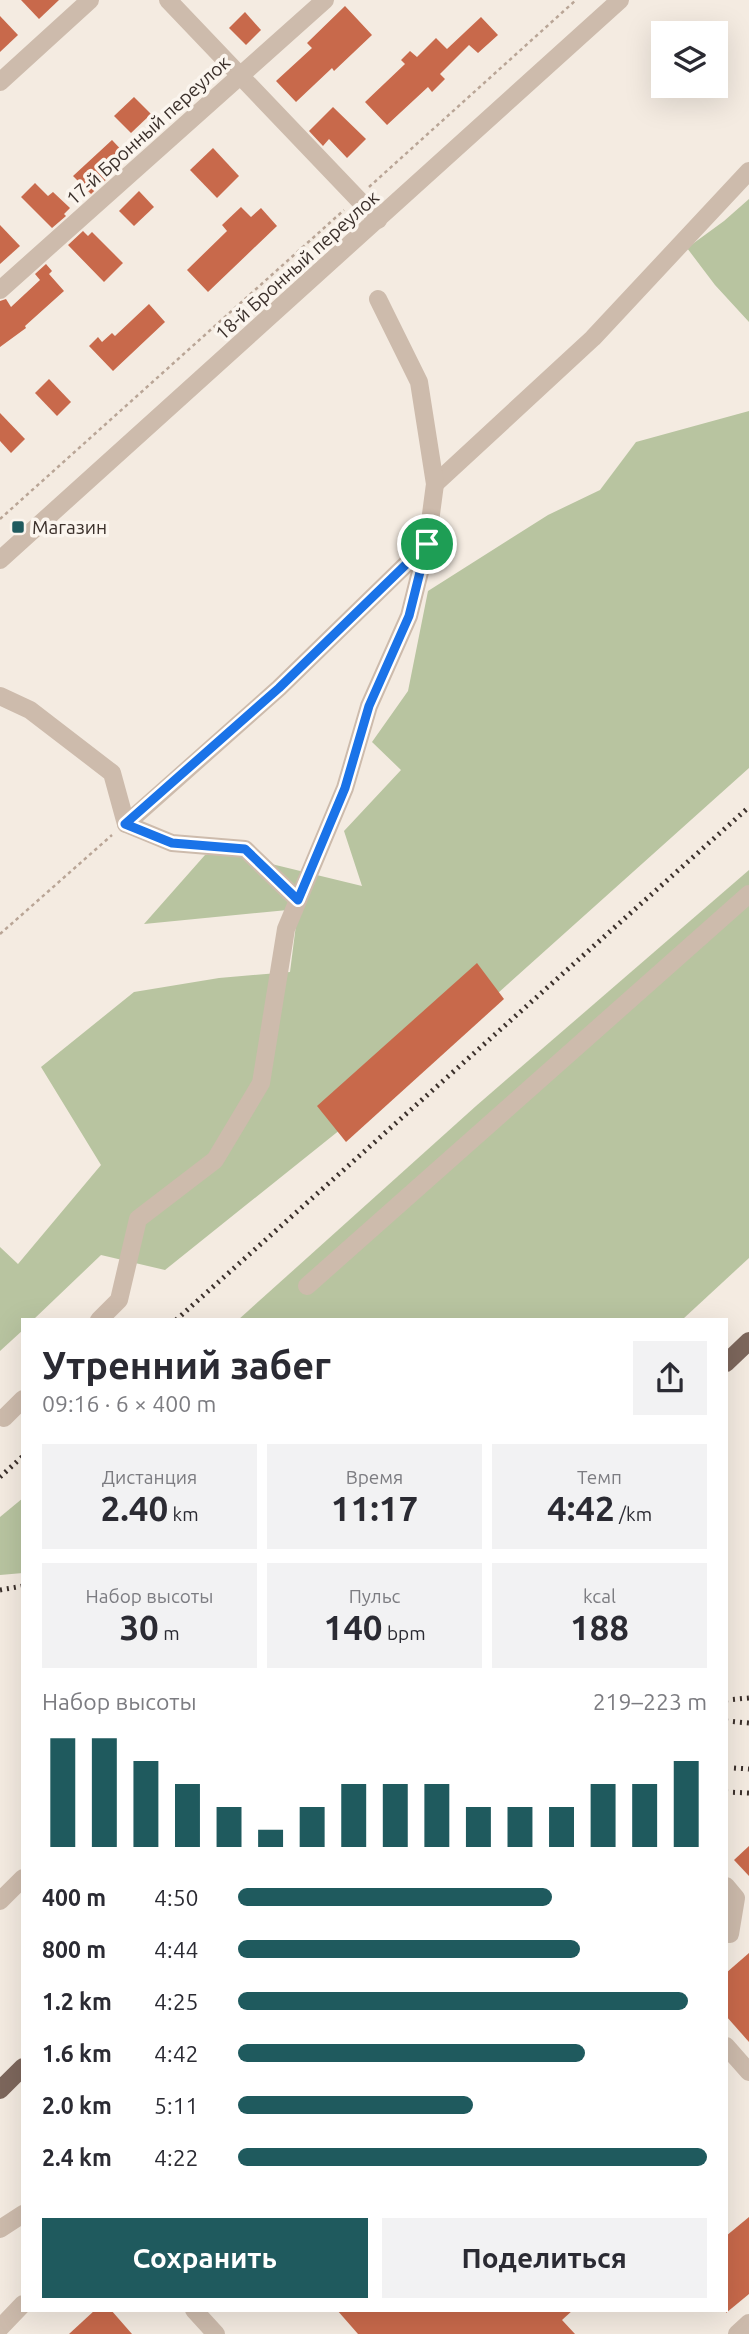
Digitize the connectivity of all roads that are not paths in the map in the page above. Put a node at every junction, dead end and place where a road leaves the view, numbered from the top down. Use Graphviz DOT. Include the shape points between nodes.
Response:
graph roads {
  1 [pos="90,0"];
  2 [pos="168,0"];
  3 [pos="325,0"];
  4 [pos="620,0"];
  5 [pos="241,76"];
  6 [pos="0,82"];
  7 [pos="749,170"];
  8 [pos="378,220"];
  9 [pos="0,290"];
  10 [pos="379,299"];
  11 [pos="435,484"];
  12 [pos="427,544"];
  13 [pos="0,560"];
  14 [pos="0,696"];
  15 [pos="125,824"];
  16 [pos="749,894"];
  17 [pos="298,900"];
  18 [pos="307,1286"];
  19 [pos="102,1318"];
  20 [pos="749,1342"];
  21 [pos="728,1361"];
  22 [pos="21,1401"];
  23 [pos="4,1418"];
  24 [pos="21,1880"];
  25 [pos="728,1888"];
  26 [pos="0,1901"];
  27 [pos="730,1934"];
  28 [pos="728,2048"];
  29 [pos="21,2069"];
  30 [pos="749,2072"];
  31 [pos="0,2090"];
  32 [pos="21,2215"];
  33 [pos="0,2230"];
  34 [pos="21,2306"];
  35 [pos="196,2312"];
  36 [pos="749,2323"];
  37 [pos="0,2328"];
  38 [pos="216,2334"];
  39 [pos="737,2334"];
  1 -- 6 [label="street"];
  2 -- 5 [label="street"];
  3 -- 5 [label="street, 17-й Бронный переулок"];
  4 -- 8 [label="street, 18-й Бронный переулок"];
  5 -- 8 [label="street"];
  5 -- 9 [label="street, 17-й Бронный переулок"];
  7 -- 11 [label="street" via="593,338"];
  8 -- 13 [label="street, 18-й Бронный переулок"];
  10 -- 11 [label="street" via="419,382"];
  11 -- 12 [label="street"];
  12 -- 15 [label="street" via="279,688"];
  12 -- 17 [label="street" via="409,616 369,706 345,788"];
  14 -- 15 [label="street" via="30,710 112,773"];
  15 -- 17 [label="street" via="172,843 245,849"];
  16 -- 18 [label="street"];
  17 -- 19 [label="street" via="286,929 261,1083 215,1160 138,1219 119,1300"];
  20 -- 21 [label="main road"];
  22 -- 23 [label="street"];
  24 -- 26 [label="street"];
  25 -- 27 [label="street" via="736,1898"];
  28 -- 30 [label="street"];
  29 -- 31 [label="main road"];
  32 -- 33 [label="street"];
  34 -- 37 [label="street"];
  35 -- 38 [label="street"];
  36 -- 39 [label="street"];
}
